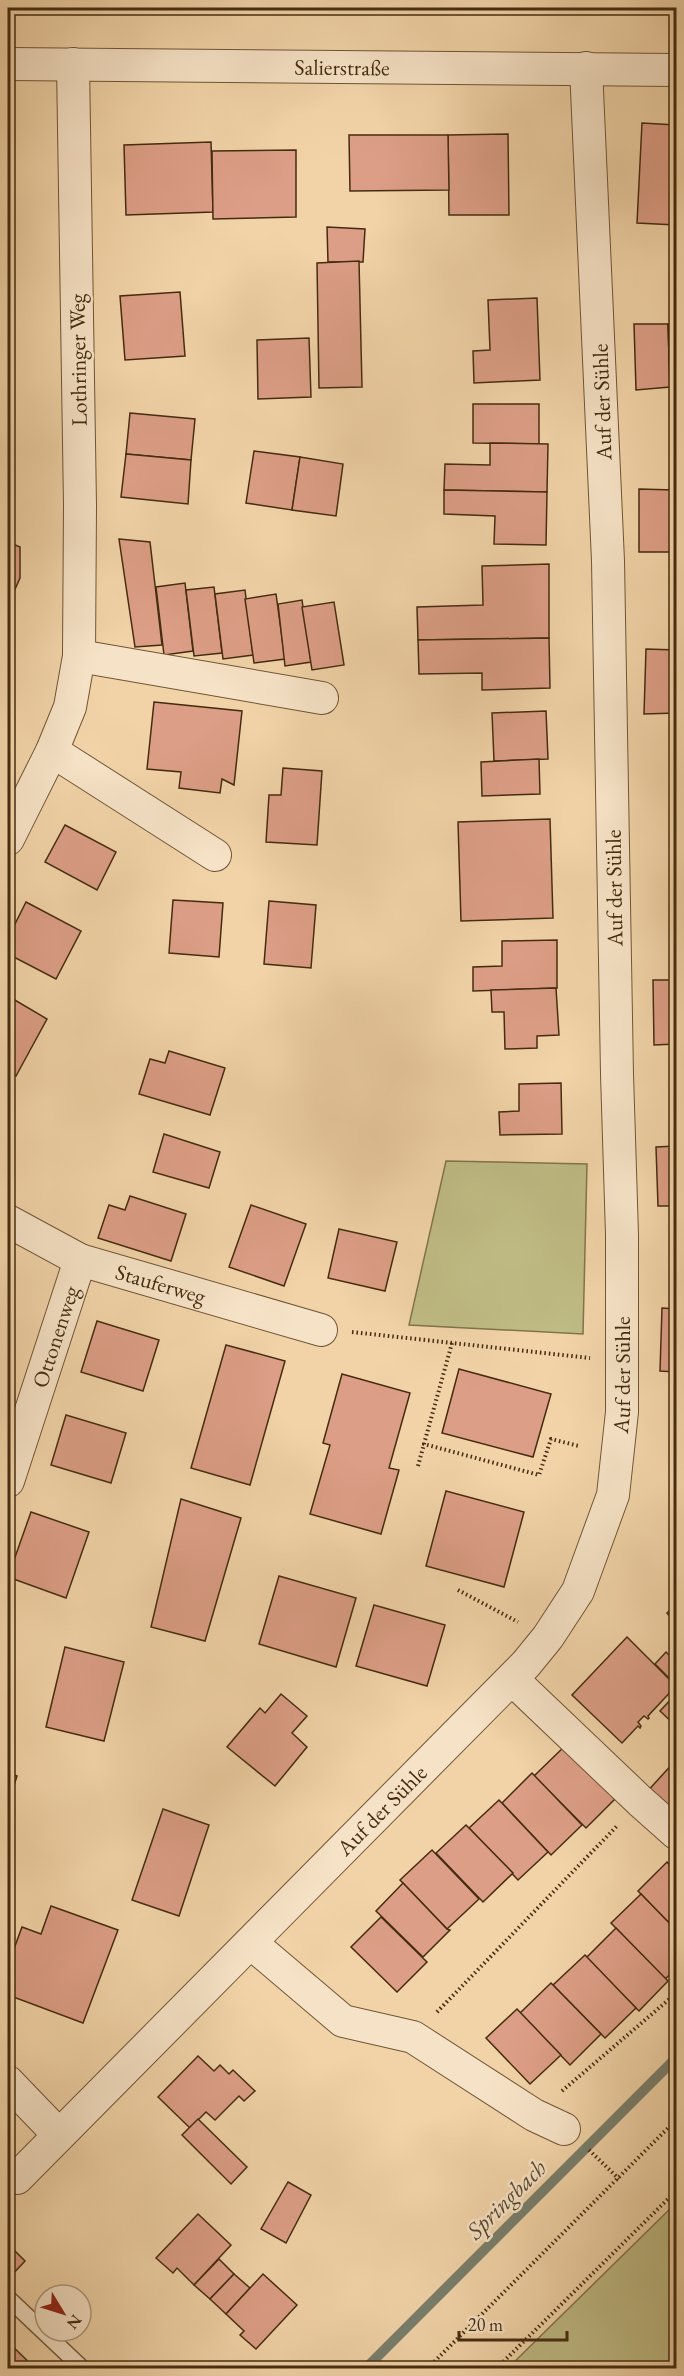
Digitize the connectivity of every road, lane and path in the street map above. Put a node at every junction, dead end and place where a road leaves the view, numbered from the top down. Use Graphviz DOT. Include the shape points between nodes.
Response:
graph roads {
  1 [pos="8,64"];
  2 [pos="73,64"];
  3 [pos="586,69"];
  4 [pos="676,70"];
  5 [pos="79,656"];
  6 [pos="322,698"];
  7 [pos="52,751"];
  8 [pos="8,839"];
  9 [pos="215,855"];
  10 [pos="8,1221"];
  11 [pos="80,1260"];
  12 [pos="321,1330"];
  13 [pos="452,1343"];
  14 [pos="623,1362"];
  15 [pos="424,1444"];
  16 [pos="579,1446"];
  17 [pos="418,1466"];
  18 [pos="8,1481"];
  19 [pos="458,1590"];
  20 [pos="548,1637"];
  21 [pos="512,1679"];
  22 [pos="640,1801"];
  23 [pos="676,1833"];
  24 [pos="251,1943"];
  25 [pos="676,1990"];
  26 [pos="413,2037"];
  27 [pos="8,2082"];
  28 [pos="534,2115"];
  29 [pos="676,2120"];
  30 [pos="564,2129"];
  31 [pos="59,2135"];
  32 [pos="593,2155"];
  33 [pos="17,2178"];
  34 [pos="619,2179"];
  35 [pos="676,2191"];
  36 [pos="8,2298"];
  37 [pos="82,2368"];
  38 [pos="428,2368"];
  39 [pos="497,2368"];
  1 -- 2 [label="street, Salierstraße"];
  2 -- 3 [label="street, Salierstraße"];
  2 -- 5 [label="street, Lothringer Weg"];
  3 -- 4 [label="street, Salierstraße"];
  3 -- 14 [label="street, Auf der Sühle" via="608,550"];
  5 -- 6 [label="street"];
  5 -- 7 [label="street, Lothringer Weg" via="70,707"];
  7 -- 8 [label="street, Lothringer Weg"];
  7 -- 9 [label="street"];
  10 -- 11 [label="street, Stauferweg"];
  11 -- 12 [label="street, Stauferweg"];
  11 -- 18 [label="street, Ottonenweg"];
  12 -- 13 [label="path"];
  13 -- 14 [label="path"];
  13 -- 15 [label="path"];
  14 -- 20 [label="street, Auf der Sühle" via="613,1495 578,1591"];
  15 -- 16 [label="path" via="540,1475 551,1439"];
  15 -- 17 [label="path"];
  19 -- 20 [label="path"];
  20 -- 21 [label="street, Auf der Sühle"];
  21 -- 22 [label="street"];
  21 -- 24 [label="street, Auf der Sühle"];
  22 -- 23 [label="street"];
  22 -- 26 [label="path"];
  24 -- 26 [label="street" via="344,2021"];
  24 -- 31 [label="street, Auf der Sühle"];
  25 -- 28 [label="path"];
  26 -- 28 [label="street"];
  27 -- 31 [label="street"];
  28 -- 30 [label="street"];
  29 -- 34 [label="path"];
  31 -- 33 [label="street, Auf der Sühle"];
  32 -- 34 [label="path"];
  34 -- 38 [label="path"];
  35 -- 39 [label="path"];
  36 -- 37 [label="lane"];
}
